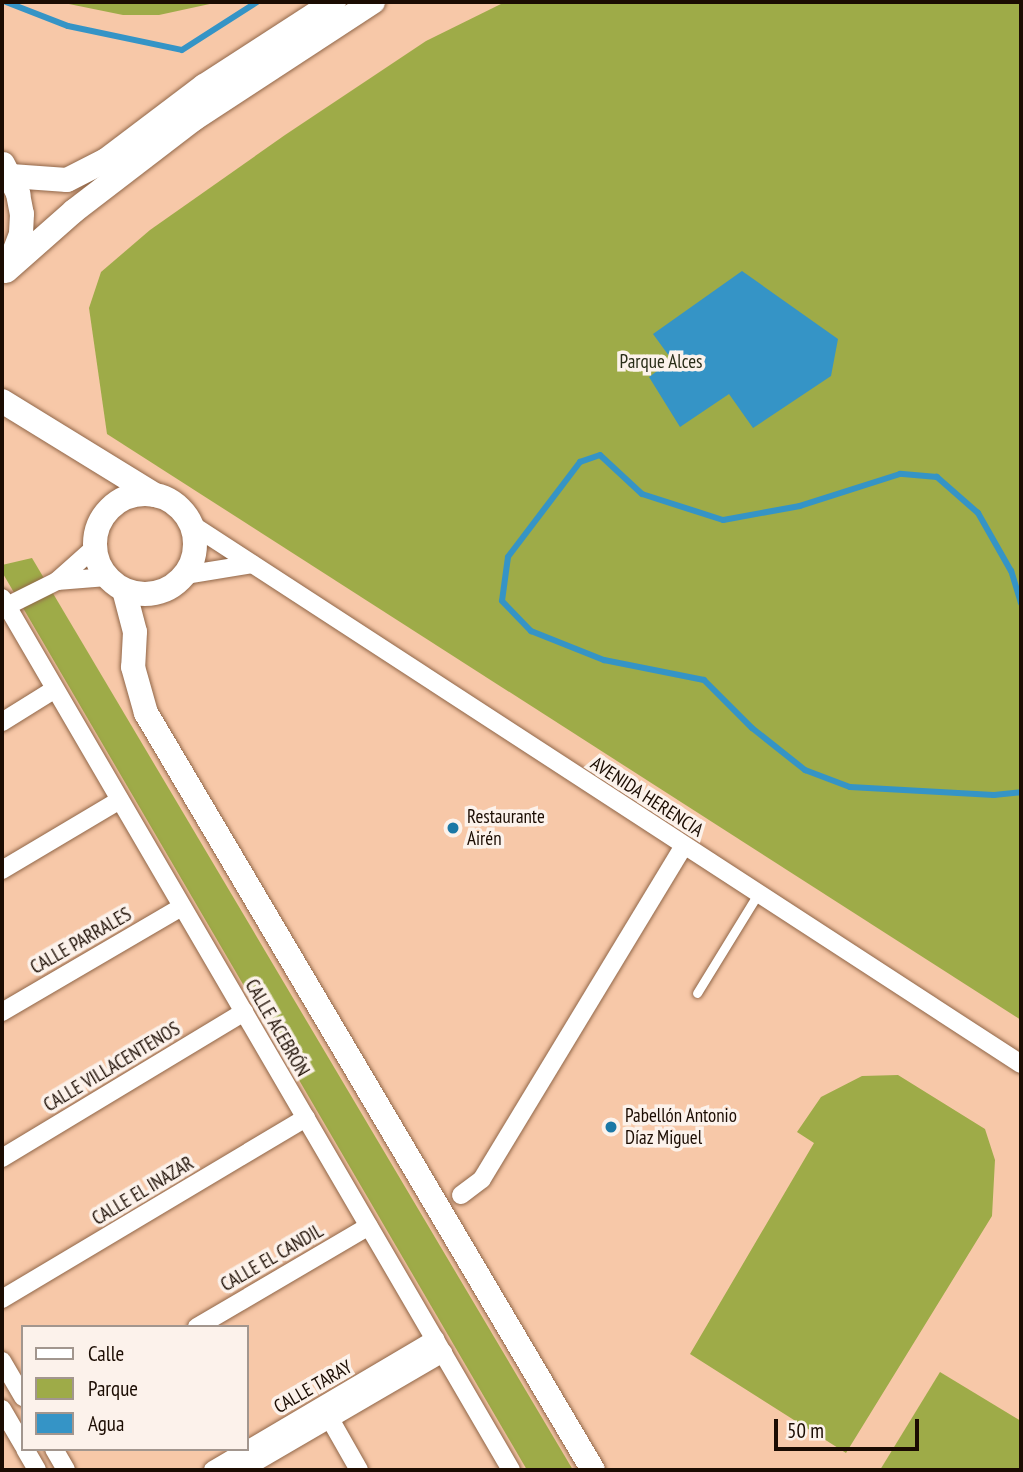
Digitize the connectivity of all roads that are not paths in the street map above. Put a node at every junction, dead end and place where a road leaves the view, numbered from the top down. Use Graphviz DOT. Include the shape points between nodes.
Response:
graph roads {
  1 [pos="334,2"];
  2 [pos="373,2"];
  3 [pos="6,169"];
  4 [pos="4,274"];
  5 [pos="2,401"];
  6 [pos="99,462"];
  7 [pos="155,495"];
  8 [pos="114,504"];
  9 [pos="191,524"];
  10 [pos="94,548"];
  11 [pos="252,564"];
  12 [pos="185,575"];
  13 [pos="57,581"];
  14 [pos="115,583"];
  15 [pos="162,592"];
  16 [pos="4,602"];
  17 [pos="135,632"];
  18 [pos="55,689"];
  19 [pos="2,722"];
  20 [pos="120,800"];
  21 [pos="684,846"];
  22 [pos="2,870"];
  23 [pos="758,894"];
  24 [pos="182,907"];
  25 [pos="697,993"];
  26 [pos="2,1012"];
  27 [pos="244,1012"];
  28 [pos="1021,1064"];
  29 [pos="306,1118"];
  30 [pos="2,1158"];
  31 [pos="461,1195"];
  32 [pos="369,1226"];
  33 [pos="2,1299"];
  34 [pos="200,1325"];
  35 [pos="439,1346"];
  36 [pos="2,1361"];
  37 [pos="21,1393"];
  38 [pos="2,1409"];
  39 [pos="330,1419"];
  40 [pos="21,1442"];
  41 [pos="26,1451"];
  42 [pos="55,1451"];
  43 [pos="248,1451"];
  44 [pos="248,1451"];
  45 [pos="37,1470"];
  46 [pos="66,1470"];
  47 [pos="213,1470"];
  48 [pos="242,1470"];
  49 [pos="359,1470"];
  50 [pos="511,1470"];
  51 [pos="593,1470"];
  1 -- 3 [label="main road" via="204,86 106,160 67,180"];
  2 -- 4 [label="main road" via="194,119 74,211"];
  3 -- 4 [label="main road" via="22,214 20,234"];
  5 -- 6 [label="main road"];
  6 -- 7 [label="main road"];
  6 -- 8 [label="main road"];
  7 -- 8 [label="main road" via="134,495"];
  7 -- 9 [label="main road" via="176,505"];
  8 -- 10 [label="main road" via="99,524"];
  9 -- 11 [label="street, AVENIDA HERENCIA"];
  9 -- 12 [label="main road" via="193,559"];
  10 -- 13 [label="street"];
  10 -- 14 [label="main road"];
  11 -- 12 [label="street"];
  11 -- 21 [label="street, AVENIDA HERENCIA"];
  12 -- 15 [label="main road"];
  13 -- 14 [label="street"];
  13 -- 16 [label="street"];
  14 -- 15 [label="main road" via="143,594"];
  14 -- 17 [label="main road"];
  15 -- 17 [label="main road"];
  16 -- 18 [label="street, CALLE ACEBRÓN"];
  17 -- 51 [label="main road" via="132,667 146,713"];
  18 -- 19 [label="street"];
  18 -- 20 [label="street, CALLE ACEBRÓN"];
  20 -- 22 [label="street"];
  20 -- 24 [label="street, CALLE ACEBRÓN"];
  21 -- 23 [label="street, AVENIDA HERENCIA"];
  21 -- 31 [label="street" via="482,1179"];
  23 -- 25 [label="lane"];
  23 -- 28 [label="street, AVENIDA HERENCIA"];
  24 -- 26 [label="street, CALLE PARRALES"];
  24 -- 27 [label="street, CALLE ACEBRÓN"];
  27 -- 29 [label="street, CALLE ACEBRÓN"];
  27 -- 30 [label="street, CALLE VILLACENTENOS"];
  29 -- 32 [label="street, CALLE ACEBRÓN"];
  29 -- 33 [label="street, CALLE EL INAZAR"];
  32 -- 34 [label="street, CALLE EL CANDIL"];
  32 -- 35 [label="street, CALLE ACEBRÓN"];
  35 -- 39 [label="street, CALLE TARAY"];
  35 -- 43 [label="street, CALLE TARAY"];
  35 -- 50 [label="street, CALLE ACEBRÓN"];
  36 -- 37 [label="street"];
  38 -- 40 [label="street"];
  39 -- 48 [label="street, CALLE TARAY"];
  39 -- 49 [label="street"];
  41 -- 45 [label="street"];
  42 -- 46 [label="street"];
  44 -- 47 [label="street, CALLE TARAY"];
}
